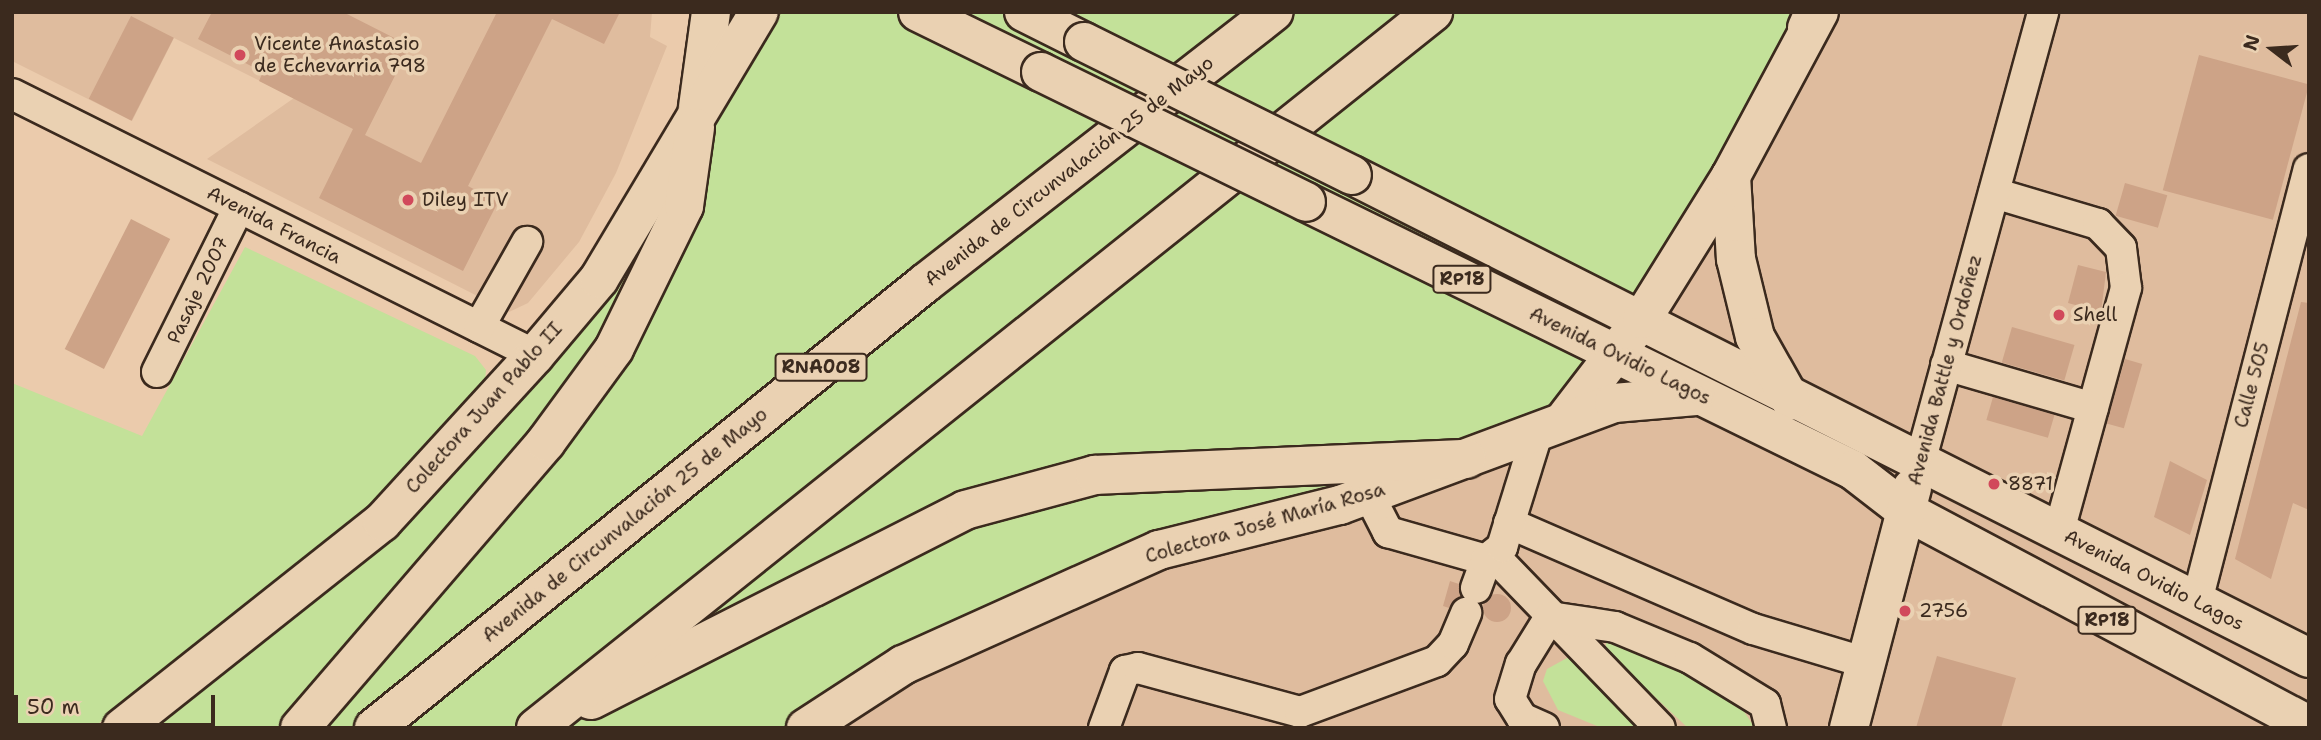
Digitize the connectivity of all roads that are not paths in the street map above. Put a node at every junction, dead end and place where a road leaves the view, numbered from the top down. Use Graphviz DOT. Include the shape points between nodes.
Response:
graph roads {
  1 [pos="711,12"];
  2 [pos="759,12"];
  3 [pos="918,12"];
  4 [pos="1024,12"];
  5 [pos="1274,12"];
  6 [pos="1433,12"];
  7 [pos="2043,12"];
  8 [pos="1813,17"];
  9 [pos="12,94"];
  10 [pos="695,128"];
  11 [pos="2309,169"];
  12 [pos="1731,176"];
  13 [pos="1994,193"];
  14 [pos="239,207"];
  15 [pos="527,242"];
  16 [pos="1642,319"];
  17 [pos="479,327"];
  18 [pos="535,355"];
  19 [pos="1619,355"];
  20 [pos="1946,365"];
  21 [pos="157,372"];
  22 [pos="1702,396"];
  23 [pos="1791,401"];
  24 [pos="2093,408"];
  25 [pos="1551,426"];
  26 [pos="1467,459"];
  27 [pos="1919,466"];
  28 [pos="1369,495"];
  29 [pos="1906,511"];
  30 [pos="1509,523"];
  31 [pos="2059,532"];
  32 [pos="1490,557"];
  33 [pos="2197,601"];
  34 [pos="1550,617"];
  35 [pos="2309,658"];
  36 [pos="1866,663"];
  37 [pos="1298,720"];
  38 [pos="543,722"];
  39 [pos="2309,725"];
  40 [pos="122,728"];
  41 [pos="300,728"];
  42 [pos="374,728"];
  43 [pos="806,728"];
  44 [pos="1104,728"];
  45 [pos="1544,728"];
  46 [pos="1660,728"];
  47 [pos="1771,728"];
  48 [pos="1849,728"];
  1 -- 10 [label="main road"];
  2 -- 10 [label="main road, Colectora Juan Pablo II"];
  3 -- 19 [label="main road, Avenida Ovidio Lagos / RP18, bridge"];
  4 -- 16 [label="main road, Avenida Ovidio Lagos / RP18, bridge"];
  5 -- 42 [label="main road, Avenida de Circunvalación 25 de Mayo / RNA008" via="924,284"];
  6 -- 38 [label="main road"];
  7 -- 13 [label="street, Avenida Battle y Ordoñez"];
  8 -- 12 [label="main road, Colectora José María Rosa"];
  9 -- 14 [label="street, Avenida Francia"];
  10 -- 18 [label="main road, Colectora Juan Pablo II" via="599,279"];
  10 -- 41 [label="main road" via="684,206 614,349 537,453"];
  11 -- 33 [label="street, Calle 505"];
  12 -- 16 [label="main road, Colectora José María Rosa"];
  12 -- 23 [label="main road" via="1736,259 1755,337"];
  13 -- 20 [label="street, Avenida Battle y Ordoñez"];
  13 -- 24 [label="street" via="2098,224 2121,248 2126,288"];
  14 -- 17 [label="street, Avenida Francia"];
  14 -- 21 [label="street, Pasaje 2007"];
  15 -- 17 [label="street"];
  16 -- 19 [label="main road, Colectora José María Rosa"];
  16 -- 23 [label="main road, Avenida Ovidio Lagos / RP18"];
  17 -- 18 [label="street, Avenida Francia"];
  18 -- 40 [label="main road, Colectora Juan Pablo II" via="382,522"];
  19 -- 22 [label="main road, Avenida Ovidio Lagos / RP18"];
  19 -- 25 [label="main road, Colectora José María Rosa"];
  20 -- 24 [label="street"];
  20 -- 27 [label="street, Avenida Battle y Ordoñez"];
  22 -- 25 [label="main road, RP18" via="1654,395"];
  22 -- 29 [label="main road, Avenida Ovidio Lagos / RP18" via="1853,471"];
  23 -- 27 [label="main road, Avenida Ovidio Lagos / RP18"];
  24 -- 31 [label="street"];
  25 -- 26 [label="main road, Colectora José María Rosa"];
  25 -- 30 [label="street"];
  26 -- 28 [label="main road, Colectora José María Rosa"];
  26 -- 38 [label="main road" via="1095,475 965,510 819,579 632,684"];
  27 -- 29 [label="main road, Avenida Battle y Ordoñez"];
  27 -- 31 [label="main road, Avenida Ovidio Lagos / RP18"];
  28 -- 32 [label="street" via="1388,533"];
  28 -- 43 [label="main road, Colectora José María Rosa" via="1159,550 902,665"];
  29 -- 36 [label="main road, Avenida Battle y Ordoñez"];
  29 -- 39 [label="main road, Avenida Ovidio Lagos / RP18"];
  30 -- 32 [label="street"];
  30 -- 36 [label="street" via="1753,629"];
  31 -- 33 [label="main road, Avenida Ovidio Lagos / RP18"];
  32 -- 34 [label="street"];
  32 -- 37 [label="street" via="1453,644 1437,662"];
  33 -- 35 [label="main road, Avenida Ovidio Lagos / RP18"];
  34 -- 45 [label="street" via="1521,664 1510,699 1522,718"];
  34 -- 46 [label="street"];
  34 -- 47 [label="street" via="1615,627 1690,658 1765,704"];
  36 -- 48 [label="main road, Avenida Battle y Ordoñez"];
  37 -- 44 [label="street" via="1138,668 1125,671 1116,683"];
}
